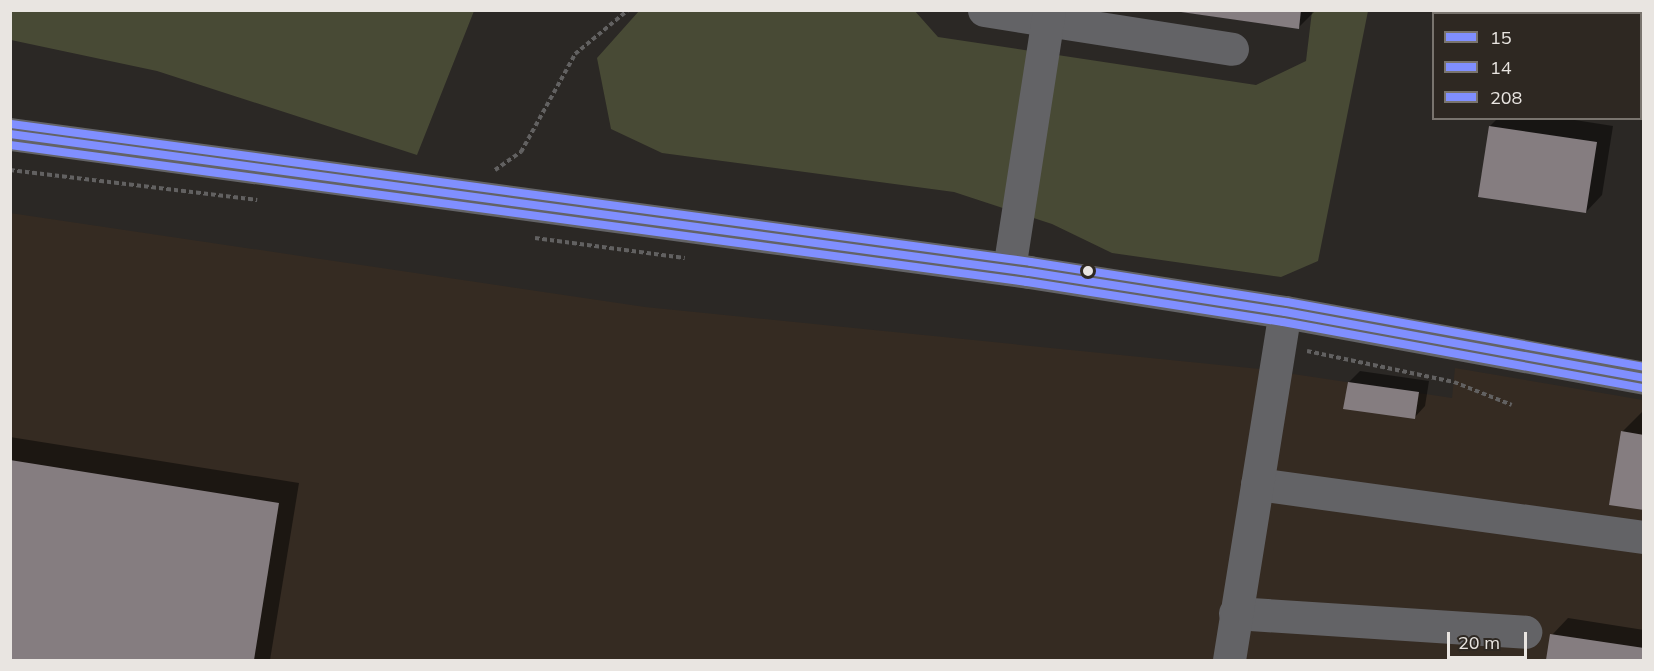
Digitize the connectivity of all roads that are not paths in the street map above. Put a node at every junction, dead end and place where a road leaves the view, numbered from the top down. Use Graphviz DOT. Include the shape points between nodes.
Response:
graph roads {
  1 [pos="984,10"];
  2 [pos="1048,15"];
  3 [pos="1232,49"];
  4 [pos="10,134"];
  5 [pos="1009,269"];
  6 [pos="1285,312"];
  7 [pos="1644,378"];
  8 [pos="1257,484"];
  9 [pos="1644,537"];
  10 [pos="1235,613"];
  11 [pos="1525,632"];
  12 [pos="1229,660"];
  1 -- 2 [label="street"];
  2 -- 3 [label="street"];
  2 -- 5 [label="street"];
  4 -- 5 [label="street"];
  5 -- 6 [label="street"];
  6 -- 7 [label="street"];
  6 -- 8 [label="street"];
  8 -- 9 [label="street"];
  8 -- 10 [label="street"];
  10 -- 11 [label="street"];
  10 -- 12 [label="street"];
}
